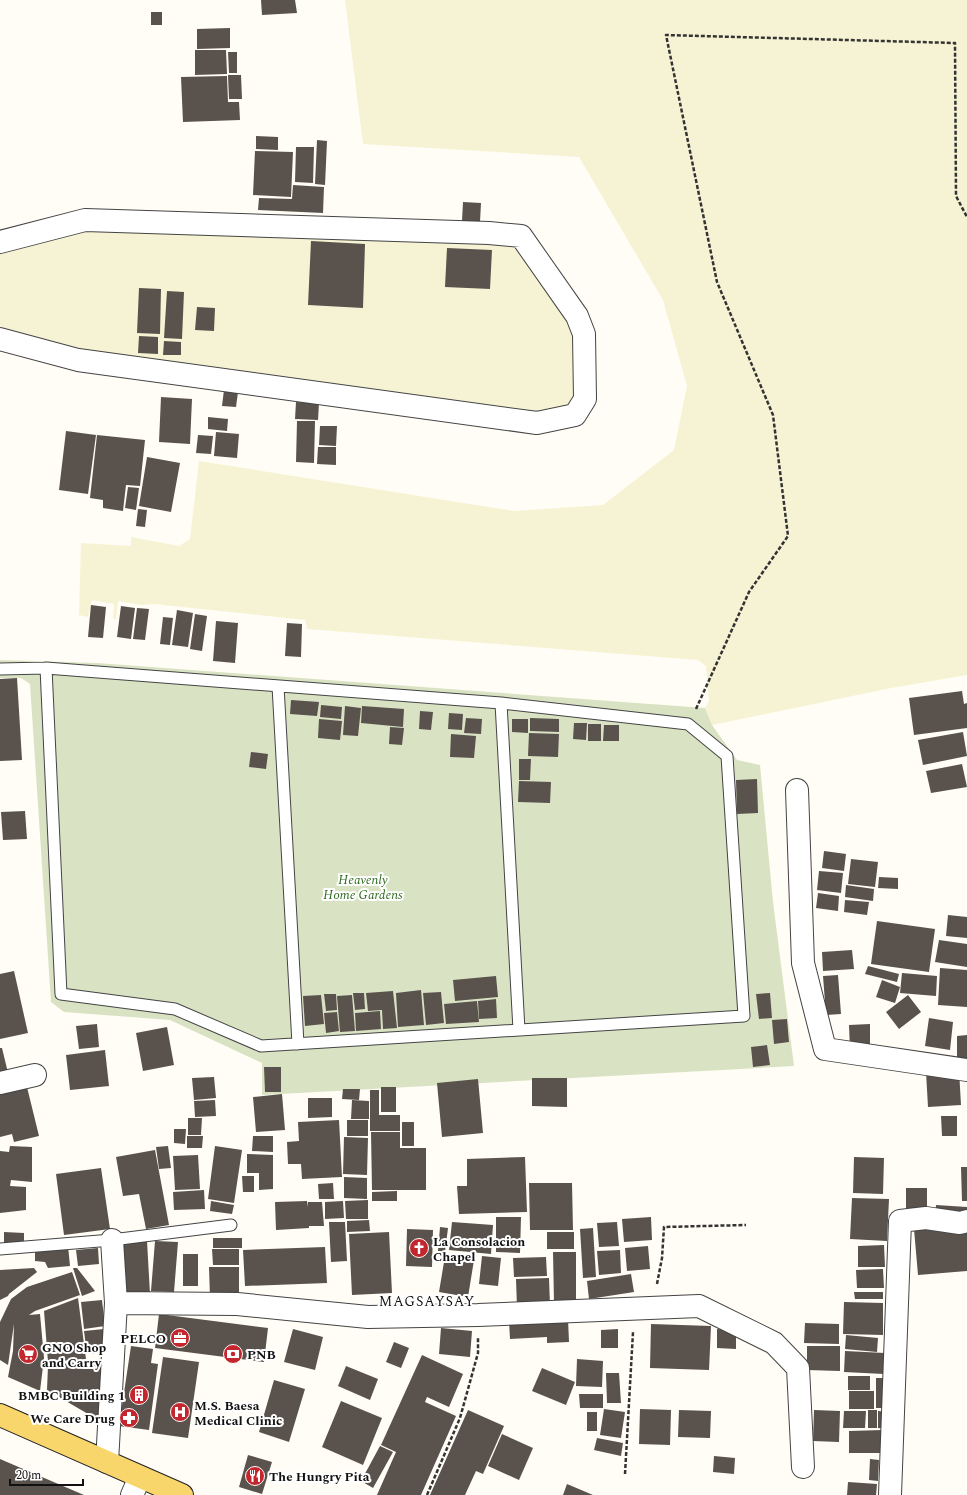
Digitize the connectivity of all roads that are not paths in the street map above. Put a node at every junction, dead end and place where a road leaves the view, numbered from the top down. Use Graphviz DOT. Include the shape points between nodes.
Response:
graph roads {
  1 [pos="0,242"];
  2 [pos="0,339"];
  3 [pos="46,668"];
  4 [pos="0,669"];
  5 [pos="278,686"];
  6 [pos="501,703"];
  7 [pos="797,790"];
  8 [pos="519,1030"];
  9 [pos="298,1044"];
  10 [pos="967,1070"];
  11 [pos="35,1075"];
  12 [pos="0,1083"];
  13 [pos="967,1221"];
  14 [pos="231,1225"];
  15 [pos="112,1240"];
  16 [pos="0,1249"];
  17 [pos="116,1303"];
  18 [pos="0,1415"];
  19 [pos="107,1462"];
  20 [pos="803,1467"];
  21 [pos="136,1486"];
  22 [pos="182,1495"];
  23 [pos="890,1495"];
  1 -- 2 [label="street" via="85,220 520,236 577,316 584,334 585,399 575,415 538,423 78,360"];
  3 -- 4 [label="lane"];
  3 -- 5 [label="lane"];
  3 -- 9 [label="lane" via="61,994 175,1009 261,1046"];
  5 -- 6 [label="lane"];
  5 -- 9 [label="lane"];
  6 -- 8 [label="lane"];
  6 -- 8 [label="lane" via="688,724 727,756 744,1016"];
  7 -- 10 [label="street" via="803,963 825,1049"];
  8 -- 9 [label="lane"];
  11 -- 12 [label="street"];
  13 -- 23 [label="street" via="926,1218 900,1221"];
  14 -- 15 [label="lane"];
  15 -- 16 [label="lane"];
  15 -- 17 [label="street"];
  17 -- 19 [label="street"];
  17 -- 20 [label="street" via="237,1304 368,1317 700,1306 774,1343 798,1368"];
  18 -- 19 [label="main road"];
  19 -- 21 [label="main road"];
  21 -- 22 [label="main road"];
}
